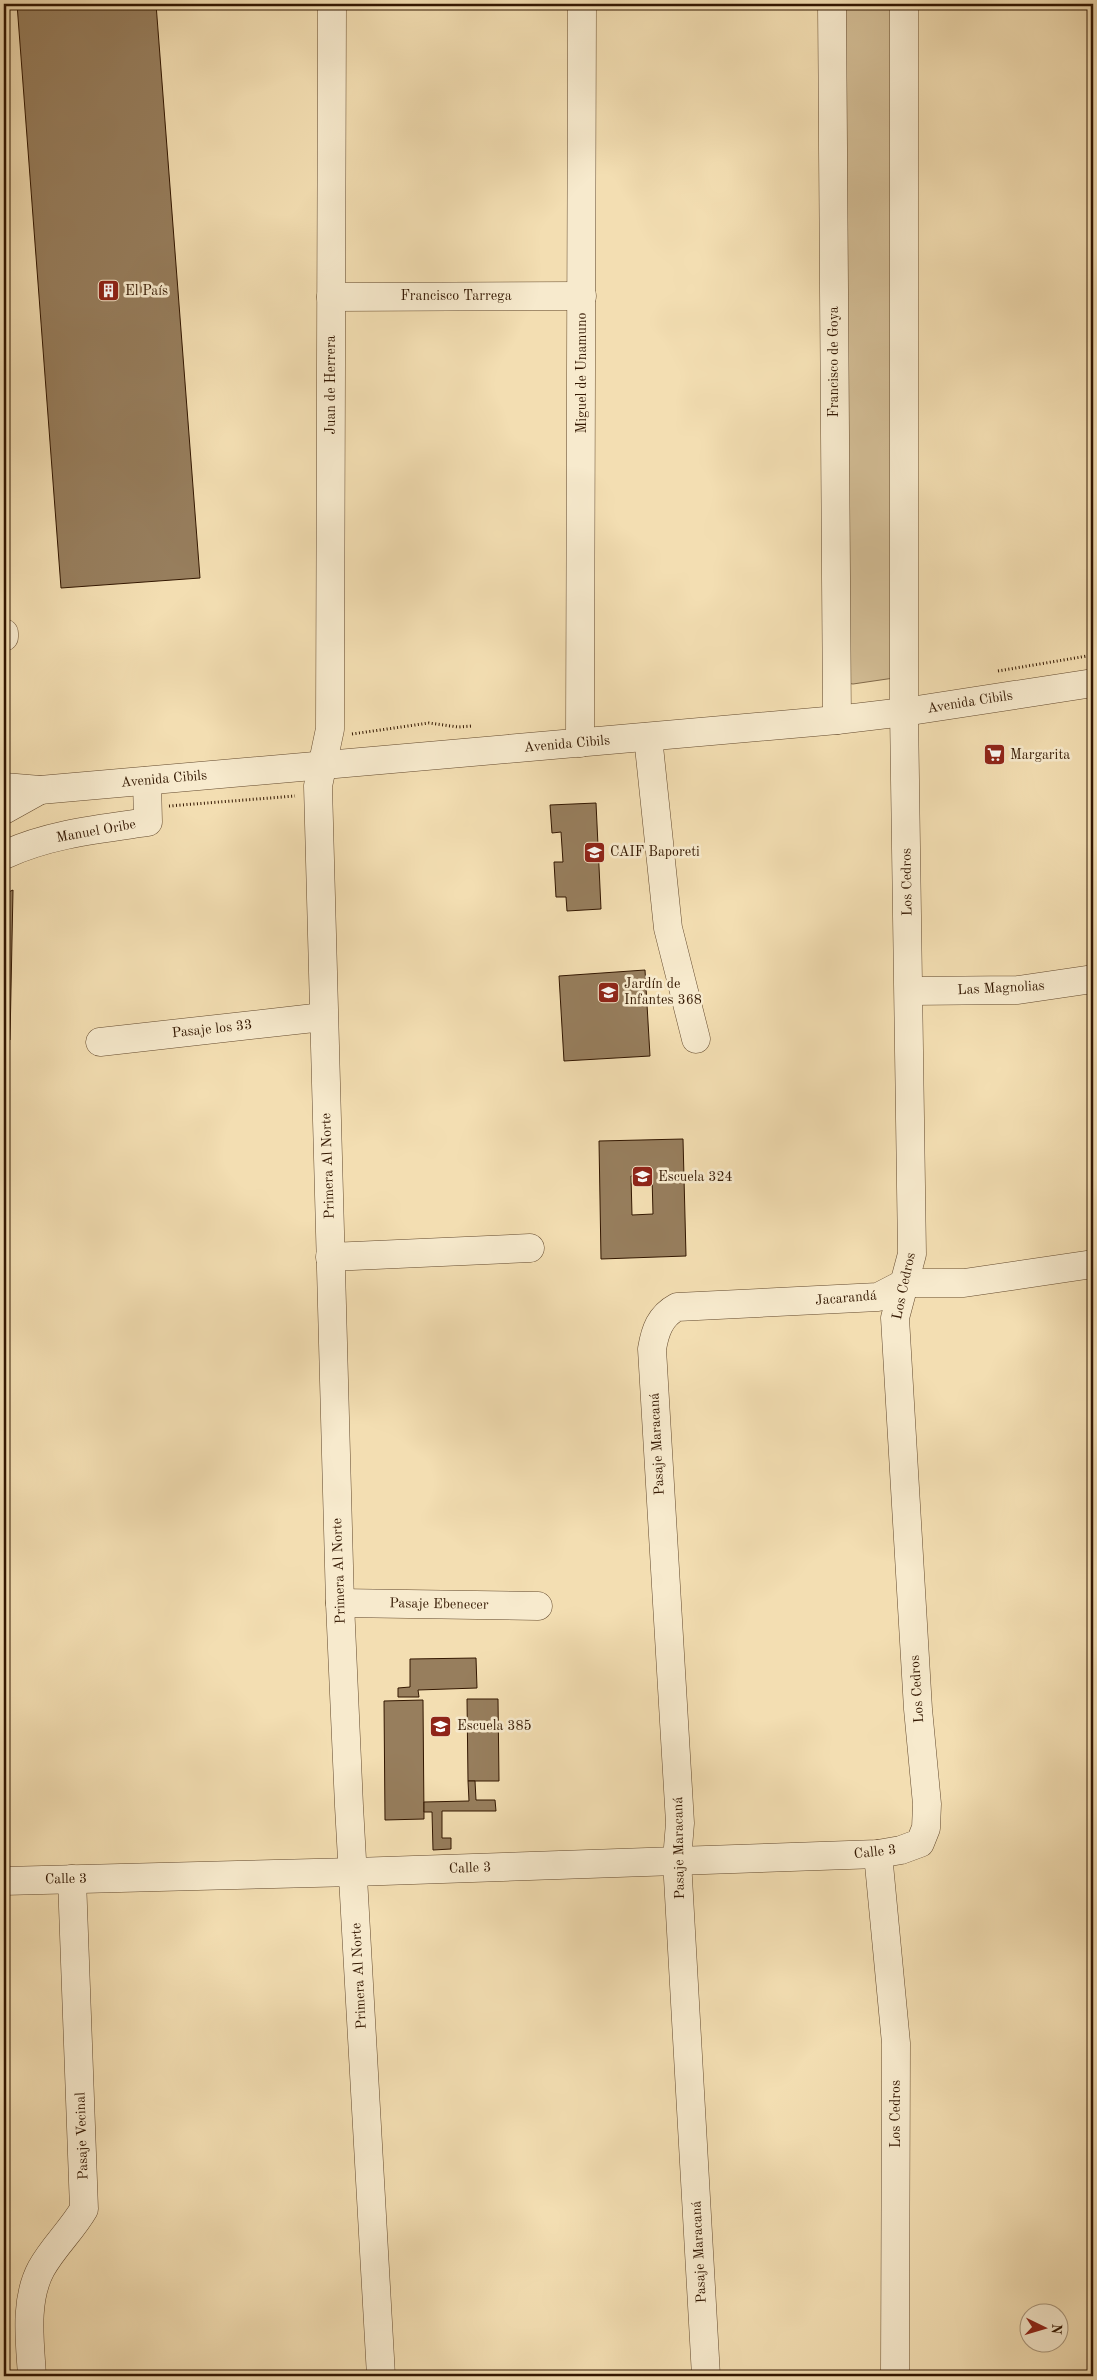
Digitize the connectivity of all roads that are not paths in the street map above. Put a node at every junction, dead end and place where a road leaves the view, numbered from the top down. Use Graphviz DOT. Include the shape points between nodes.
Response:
graph roads {
  1 [pos="332,4"];
  2 [pos="582,4"];
  3 [pos="832,4"];
  4 [pos="904,4"];
  5 [pos="582,296"];
  6 [pos="331,297"];
  7 [pos="1093,683"];
  8 [pos="904,712"];
  9 [pos="837,720"];
  10 [pos="648,737"];
  11 [pos="580,742"];
  12 [pos="322,766"];
  13 [pos="147,780"];
  14 [pos="4,787"];
  15 [pos="40,790"];
  16 [pos="4,810"];
  17 [pos="4,855"];
  18 [pos="1093,979"];
  19 [pos="909,991"];
  20 [pos="323,1017"];
  21 [pos="696,1039"];
  22 [pos="100,1042"];
  23 [pos="530,1248"];
  24 [pos="330,1257"];
  25 [pos="1093,1264"];
  26 [pos="905,1283"];
  27 [pos="660,1321"];
  28 [pos="340,1603"];
  29 [pos="538,1606"];
  30 [pos="926,1828"];
  31 [pos="878,1854"];
  32 [pos="677,1860"];
  33 [pos="354,1872"];
  34 [pos="72,1879"];
  35 [pos="4,1881"];
  36 [pos="32,2376"];
  37 [pos="381,2376"];
  38 [pos="706,2376"];
  39 [pos="896,2376"];
  1 -- 6 [label="street, Juan de Herrera"];
  2 -- 5 [label="street, Miguel de Unamuno"];
  3 -- 9 [label="street, Francisco de Goya"];
  4 -- 8 [label="street"];
  5 -- 6 [label="street, Francisco Tarrega"];
  5 -- 11 [label="street, Miguel de Unamuno"];
  6 -- 12 [label="street, Juan de Herrera" via="330,729"];
  7 -- 8 [label="street, Avenida Cibils"];
  8 -- 9 [label="street, Avenida Cibils"];
  8 -- 19 [label="street, Los Cedros"];
  9 -- 10 [label="street, Avenida Cibils"];
  10 -- 11 [label="street, Avenida Cibils"];
  10 -- 21 [label="street" via="668,928"];
  11 -- 12 [label="street, Avenida Cibils"];
  12 -- 13 [label="street, Avenida Cibils"];
  12 -- 20 [label="street, Primera Al Norte" via="318,786"];
  13 -- 15 [label="street, Avenida Cibils"];
  13 -- 17 [label="street, Manuel Oribe" via="148,822 44,840"];
  14 -- 15 [label="street, Avenida Cibils"];
  15 -- 16 [label="street, Avenida Cibils"];
  18 -- 19 [label="street, Las Magnolias" via="1018,990"];
  19 -- 26 [label="street, Los Cedros" via="912,1254"];
  20 -- 22 [label="street, Pasaje los 33"];
  20 -- 24 [label="street, Primera Al Norte"];
  23 -- 24 [label="street"];
  24 -- 28 [label="street, Primera Al Norte"];
  25 -- 26 [label="street, Jacarandá" via="964,1283"];
  26 -- 27 [label="street, Jacarandá" via="878,1297 677,1307"];
  26 -- 30 [label="street, Los Cedros" via="895,1318 918,1709 928,1804"];
  27 -- 32 [label="street, Pasaje Maracaná" via="652,1349 680,1823"];
  28 -- 29 [label="street, Pasaje Ebenecer"];
  28 -- 33 [label="street, Primera Al Norte"];
  30 -- 31 [label="street, Calle 3" via="920,1843"];
  31 -- 32 [label="street, Calle 3"];
  31 -- 39 [label="street, Los Cedros" via="896,2043"];
  32 -- 33 [label="street, Calle 3"];
  32 -- 38 [label="street, Pasaje Maracaná"];
  33 -- 34 [label="street, Calle 3"];
  33 -- 37 [label="street, Primera Al Norte"];
  34 -- 35 [label="street, Calle 3"];
  34 -- 36 [label="street, Pasaje Vecinal" via="84,2209 41,2269 31,2297"];
}
